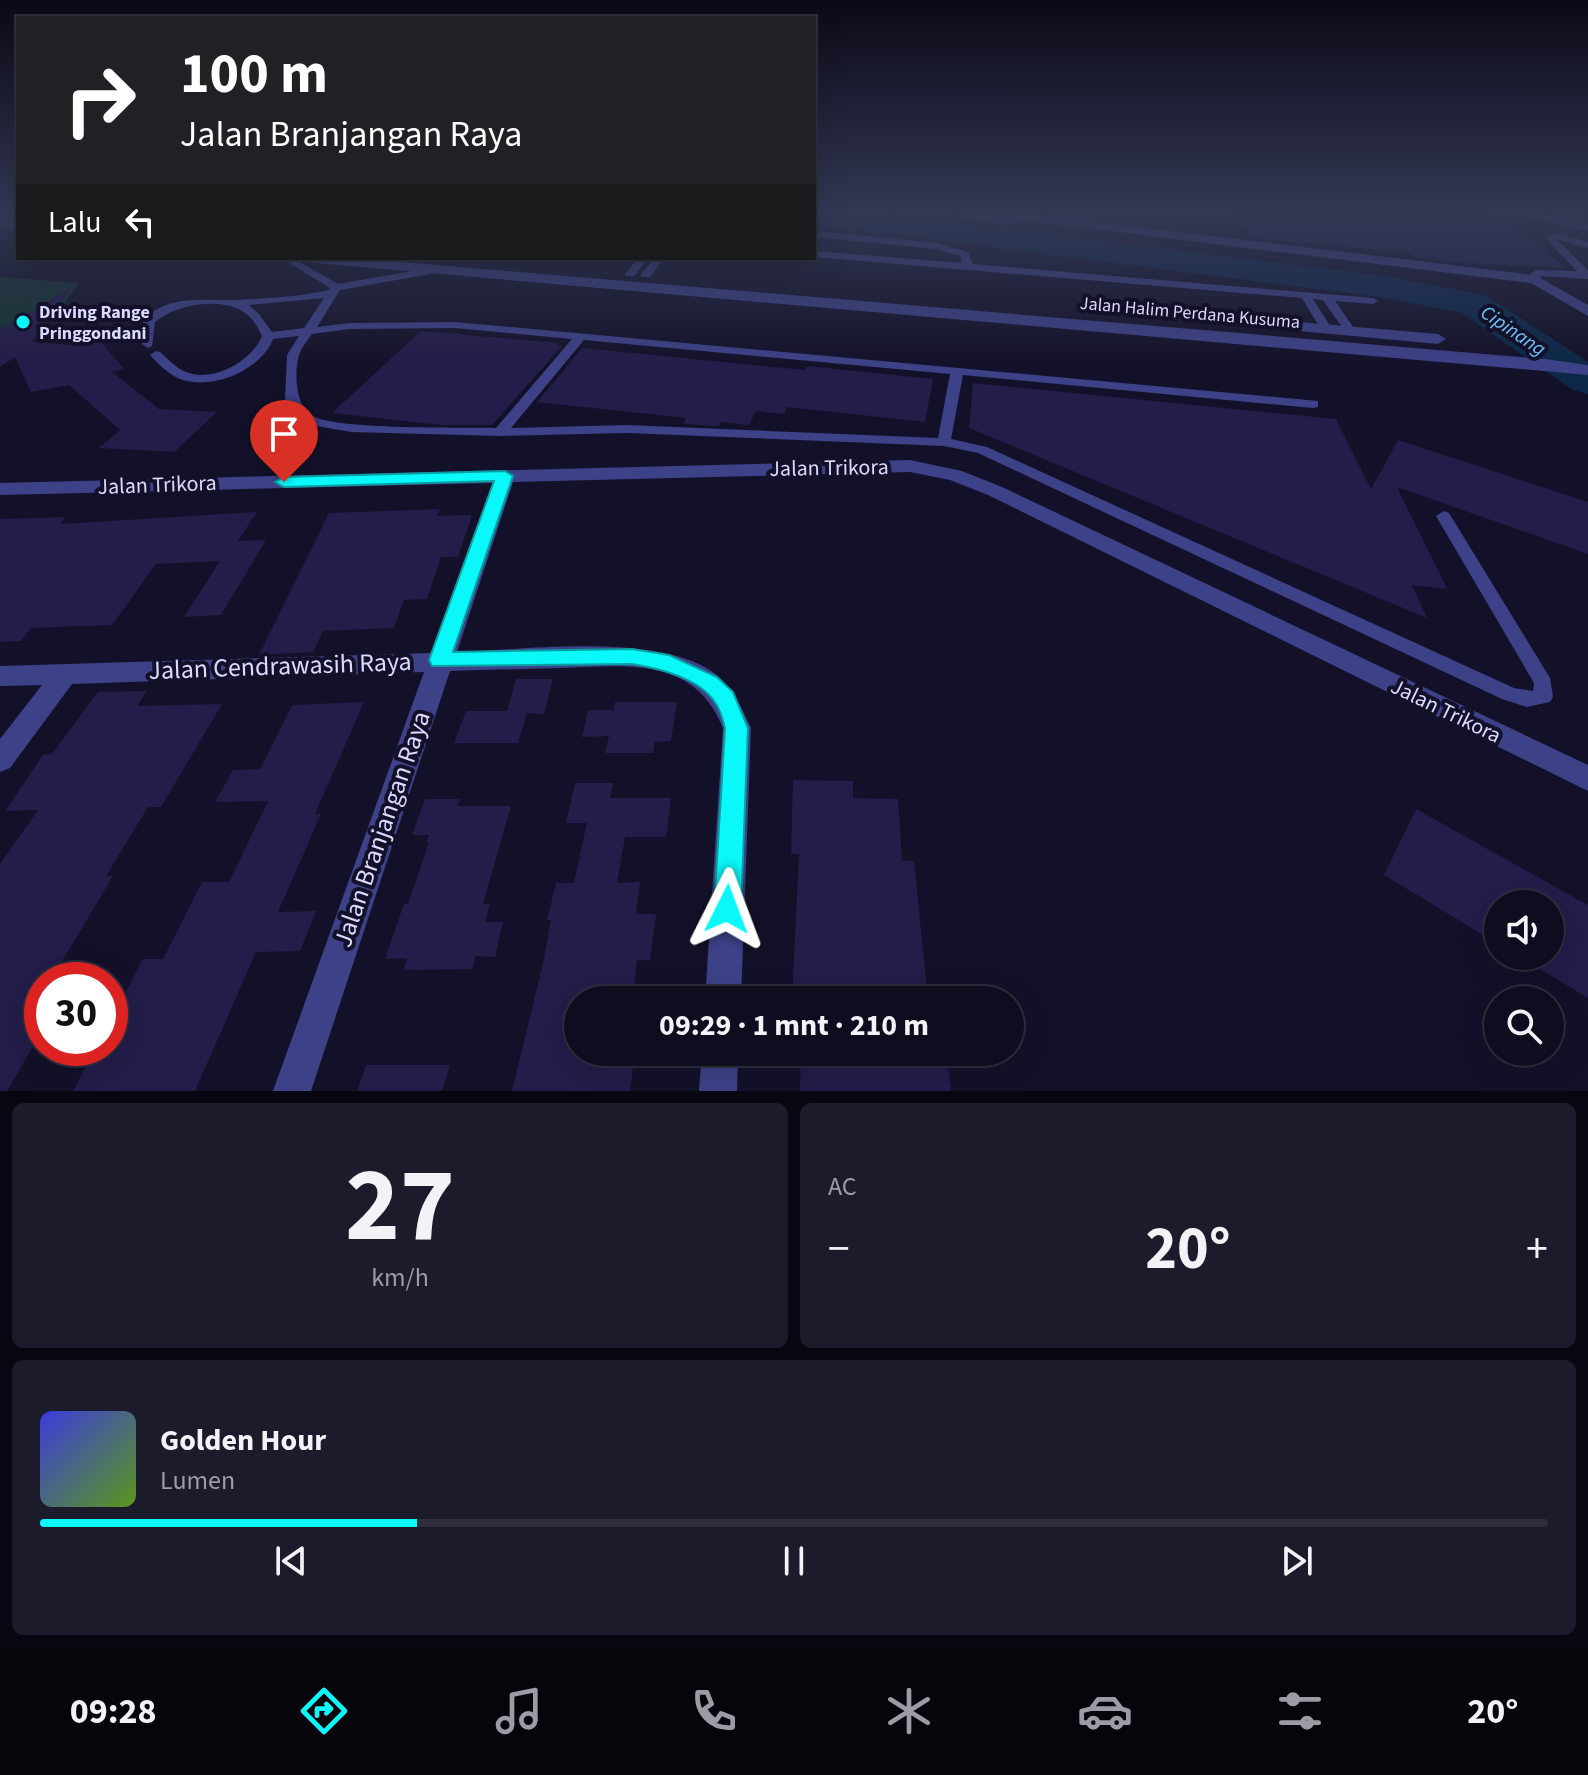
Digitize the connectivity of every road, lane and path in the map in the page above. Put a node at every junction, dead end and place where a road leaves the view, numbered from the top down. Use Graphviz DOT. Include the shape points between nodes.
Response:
graph roads {
  1 [pos="296,265"];
  2 [pos="428,265"];
  3 [pos="441,265"];
  4 [pos="448,265"];
  5 [pos="641,265"];
  6 [pos="650,265"];
  7 [pos="1008,265"];
  8 [pos="1366,265"];
  9 [pos="1587,274"];
  10 [pos="638,275"];
  11 [pos="1535,279"];
  12 [pos="334,290"];
  13 [pos="1306,296"];
  14 [pos="1327,298"];
  15 [pos="1373,301"];
  16 [pos="231,303"];
  17 [pos="1588,311"];
  18 [pos="1326,329"];
  19 [pos="306,331"];
  20 [pos="1350,331"];
  21 [pos="268,336"];
  22 [pos="579,339"];
  23 [pos="1582,354"];
  24 [pos="1588,370"];
  25 [pos="957,372"];
  26 [pos="1313,404"];
  27 [pos="500,432"];
  28 [pos="944,442"];
  29 [pos="505,476"];
  30 [pos="0,489"];
  31 [pos="1444,516"];
  32 [pos="440,660"];
  33 [pos="65,674"];
  34 [pos="0,676"];
  35 [pos="0,760"];
  36 [pos="1588,779"];
  37 [pos="724,986"];
  38 [pos="719,1066"];
  39 [pos="292,1091"];
  40 [pos="718,1091"];
  1 -- 12 [label="lane"];
  2 -- 12 [label="lane"];
  3 -- 24 [label="street, Jalan Halim Perdana Kusuma"];
  4 -- 10 [label="street, Jalan Halim Perdana Kusuma"];
  5 -- 10 [label="lane"];
  6 -- 10 [label="lane"];
  7 -- 13 [label="lane"];
  8 -- 11 [label="street"];
  9 -- 11 [label="lane" via="1536,273"];
  10 -- 18 [label="street, Jalan Halim Perdana Kusuma"];
  11 -- 17 [label="street"];
  12 -- 16 [label="lane" via="307,298"];
  12 -- 19 [label="lane"];
  13 -- 14 [label="lane"];
  13 -- 18 [label="lane"];
  14 -- 15 [label="lane"];
  14 -- 20 [label="lane"];
  16 -- 21 [label="lane" via="254,315"];
  16 -- 21 [label="lane" via="189,304 159,314 148,325 152,349 184,376 210,376 254,357"];
  18 -- 20 [label="street, Jalan Halim Perdana Kusuma"];
  19 -- 21 [label="lane"];
  19 -- 22 [label="lane" via="422,323"];
  19 -- 27 [label="lane" via="293,355 291,399 310,421 351,428"];
  20 -- 23 [label="street, Jalan Halim Perdana Kusuma"];
  22 -- 25 [label="lane"];
  22 -- 27 [label="lane"];
  25 -- 26 [label="lane"];
  25 -- 28 [label="lane"];
  27 -- 28 [label="lane" via="627,429"];
  28 -- 31 [label="lane" via="982,450 1509,694 1543,697 1543,683"];
  29 -- 30 [label="street, Jalan Trikora"];
  29 -- 32 [label="street, Jalan Branjangan Raya"];
  29 -- 36 [label="street, Jalan Trikora" via="910,466 955,475"];
  32 -- 33 [label="street, Jalan Cendrawasih Raya"];
  32 -- 37 [label="street, Jalan Cendrawasih Raya" via="632,656 690,672 725,698 737,728"];
  32 -- 39 [label="street, Jalan Branjangan Raya"];
  33 -- 34 [label="street, Jalan Cendrawasih Raya"];
  33 -- 35 [label="street"];
  38 -- 40 [label="street"];
}
